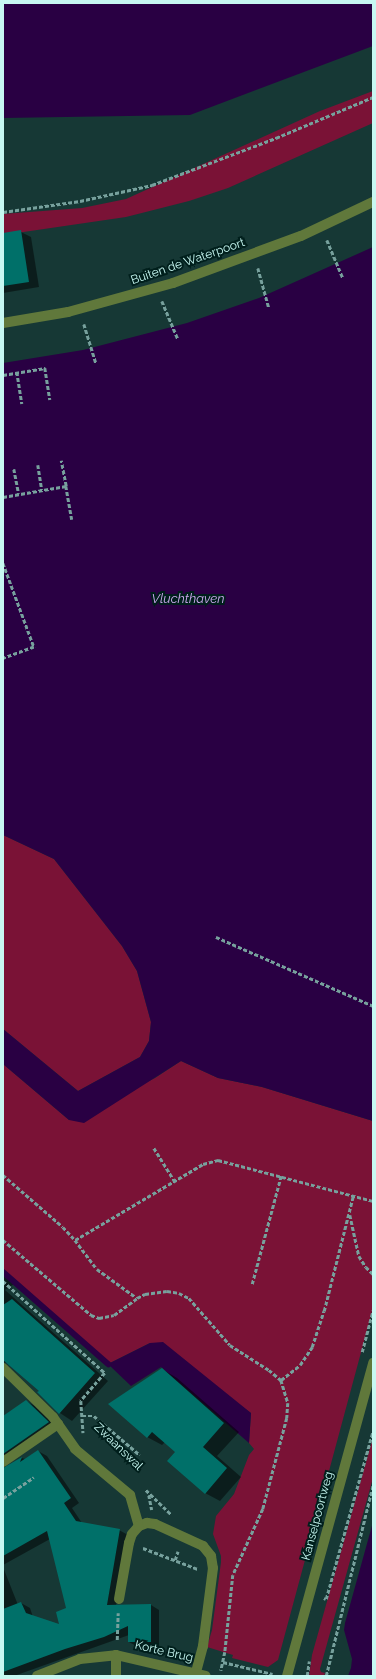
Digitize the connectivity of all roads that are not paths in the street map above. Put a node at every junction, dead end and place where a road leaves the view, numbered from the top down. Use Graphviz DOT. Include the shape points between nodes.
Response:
graph roads {
  1 [pos="373,202"];
  2 [pos="3,323"];
  3 [pos="373,1363"];
  4 [pos="3,1368"];
  5 [pos="58,1424"];
  6 [pos="3,1462"];
  7 [pos="139,1526"];
  8 [pos="119,1599"];
  9 [pos="116,1655"];
  10 [pos="201,1675"];
  11 [pos="37,1676"];
  12 [pos="116,1676"];
  13 [pos="288,1676"];
  1 -- 2 [label="street, Buiten de Waterpoort" via="300,236 173,283 68,312"];
  3 -- 13 [label="street, Kanselpoortweg"];
  4 -- 5 [label="street"];
  5 -- 6 [label="street"];
  5 -- 7 [label="street" via="75,1449 130,1495"];
  7 -- 8 [label="street" via="129,1543"];
  7 -- 10 [label="street" via="155,1524 203,1546 208,1550 213,1562"];
  9 -- 10 [label="street, Korte Brug"];
  9 -- 11 [label="street, Korte Brug" via="80,1659"];
  9 -- 12 [label="street"];
}
